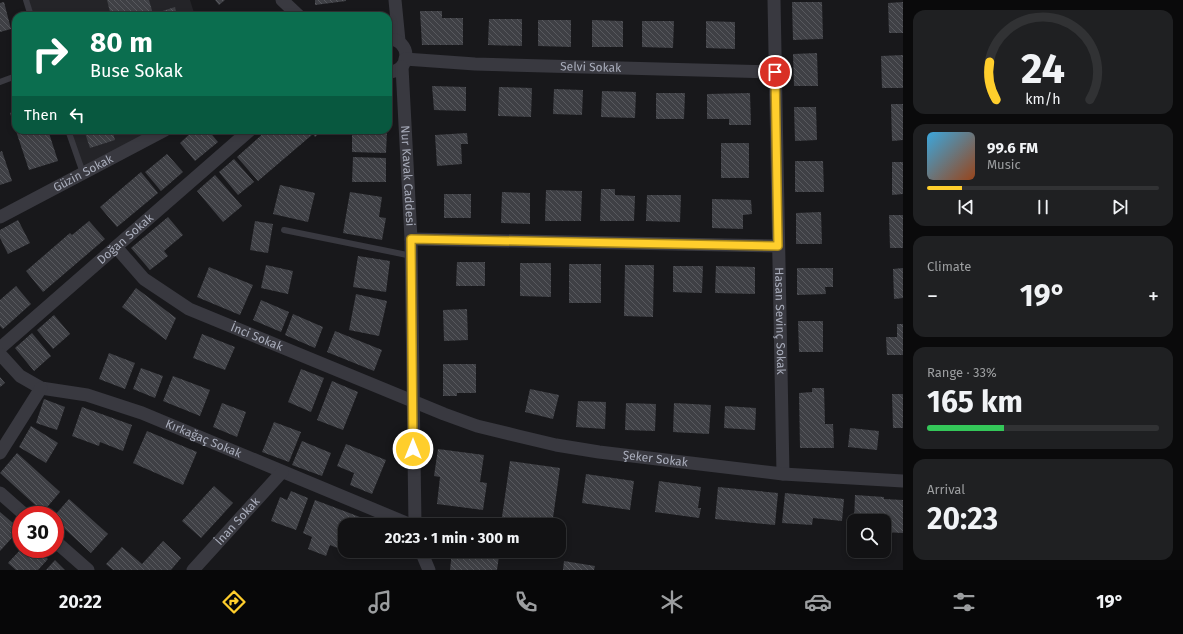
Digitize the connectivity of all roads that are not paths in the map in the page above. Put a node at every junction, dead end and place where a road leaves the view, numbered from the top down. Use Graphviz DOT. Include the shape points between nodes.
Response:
graph roads {
  1 [pos="26,0"];
  2 [pos="282,0"];
  3 [pos="395,0"];
  4 [pos="774,0"];
  5 [pos="30,12"];
  6 [pos="295,12"];
  7 [pos="393,40"];
  8 [pos="404,63"];
  9 [pos="392,71"];
  10 [pos="775,72"];
  11 [pos="12,78"];
  12 [pos="0,82"];
  13 [pos="69,134"];
  14 [pos="158,134"];
  15 [pos="245,134"];
  16 [pos="84,173"];
  17 [pos="0,217"];
  18 [pos="284,230"];
  19 [pos="411,239"];
  20 [pos="778,246"];
  21 [pos="116,247"];
  22 [pos="412,256"];
  23 [pos="0,348"];
  24 [pos="0,354"];
  25 [pos="40,388"];
  26 [pos="413,402"];
  27 [pos="0,453"];
  28 [pos="282,472"];
  29 [pos="782,474"];
  30 [pos="903,481"];
  31 [pos="0,493"];
  32 [pos="15,506"];
  33 [pos="395,518"];
  34 [pos="415,518"];
  35 [pos="64,549"];
  36 [pos="424,558"];
  37 [pos="88,570"];
  38 [pos="193,570"];
  39 [pos="429,570"];
  1 -- 5 [label="lane"];
  2 -- 6 [label="street"];
  3 -- 7 [label="street"];
  4 -- 10 [label="street, Hasan Sevinç Sokak"];
  7 -- 8 [label="street, Nur Kavak Caddesi" via="406,51"];
  8 -- 9 [label="street"];
  8 -- 10 [label="street, Selvi Sokak"];
  8 -- 19 [label="street, Nur Kavak Caddesi"];
  10 -- 20 [label="street, Hasan Sevinç Sokak"];
  11 -- 12 [label="lane"];
  13 -- 16 [label="lane"];
  14 -- 16 [label="street, Güzin Sokak"];
  15 -- 21 [label="street, Doğan Sokak"];
  16 -- 17 [label="street, Güzin Sokak"];
  18 -- 22 [label="lane"];
  19 -- 20 [label="street"];
  19 -- 22 [label="street, Nur Kavak Caddesi"];
  20 -- 29 [label="street, Hasan Sevinç Sokak"];
  21 -- 23 [label="street, Doğan Sokak"];
  21 -- 26 [label="street, İnci Sokak" via="144,279 189,309"];
  22 -- 26 [label="street, Nur Kavak Caddesi"];
  24 -- 25 [label="street, Kırkağaç Sokak" via="20,376"];
  25 -- 27 [label="street"];
  25 -- 28 [label="street, Kırkağaç Sokak" via="87,395 142,413"];
  26 -- 29 [label="street, Şeker Sokak" via="477,426 556,445"];
  26 -- 34 [label="street, Nur Kavak Caddesi"];
  28 -- 33 [label="street, Kırkağaç Sokak"];
  28 -- 38 [label="street, İnan Sokak"];
  29 -- 30 [label="street, Şeker Sokak"];
  31 -- 32 [label="street"];
  35 -- 37 [label="street"];
  36 -- 39 [label="street"];
}
